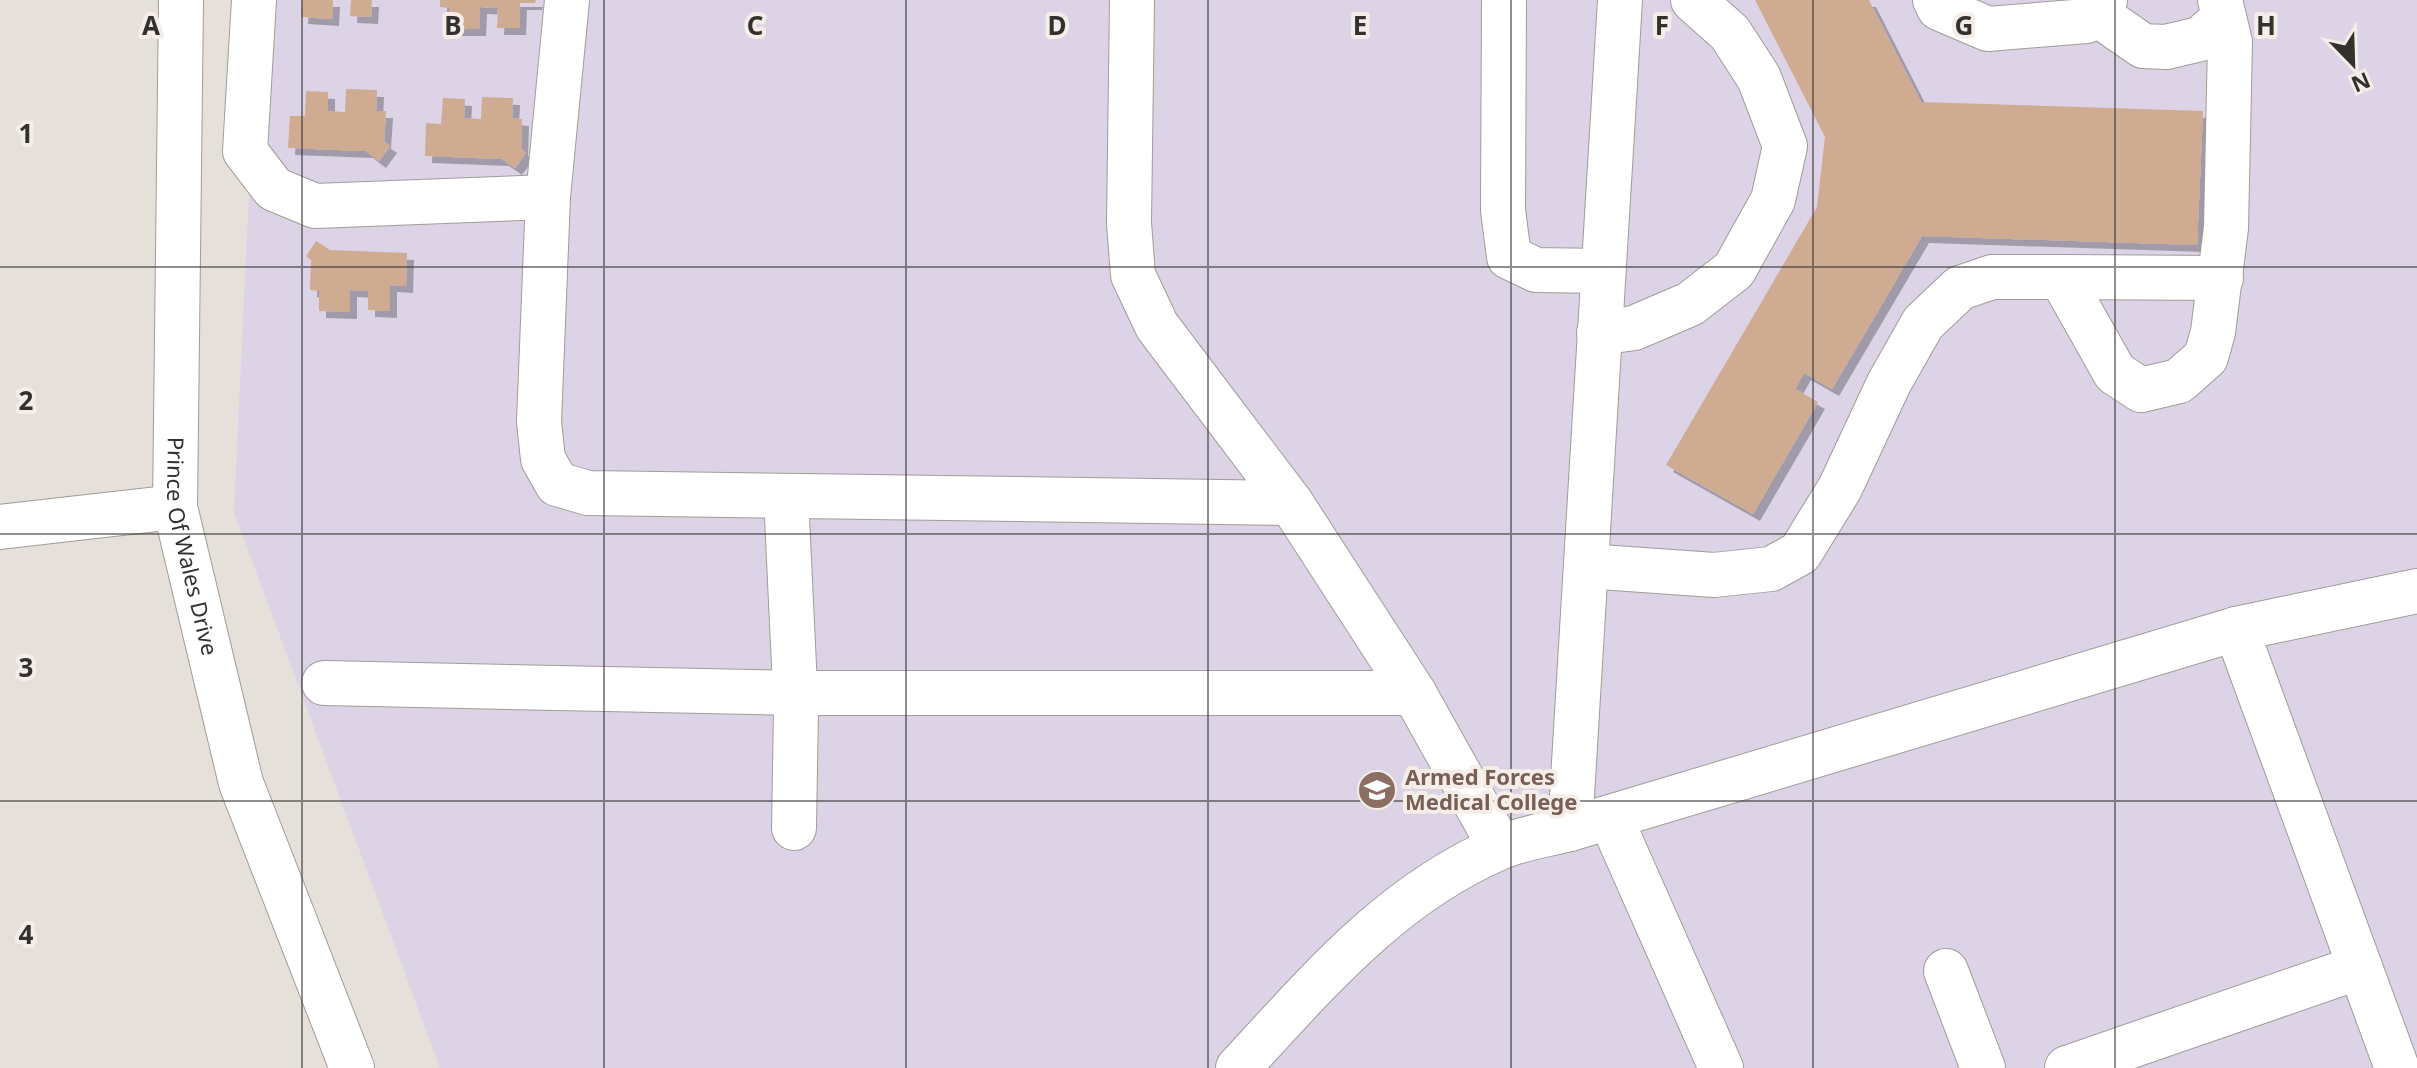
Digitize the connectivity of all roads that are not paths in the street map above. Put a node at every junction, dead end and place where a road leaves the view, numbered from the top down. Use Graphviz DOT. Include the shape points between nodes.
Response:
graph roads {
  1 [pos="181,0"];
  2 [pos="254,0"];
  3 [pos="567,0"];
  4 [pos="1132,0"];
  5 [pos="1504,0"];
  6 [pos="1620,0"];
  7 [pos="1693,0"];
  8 [pos="1935,0"];
  9 [pos="2100,6"];
  10 [pos="2222,9"];
  11 [pos="548,197"];
  12 [pos="1603,271"];
  13 [pos="2061,277"];
  14 [pos="2221,278"];
  15 [pos="1599,333"];
  16 [pos="786,496"];
  17 [pos="1291,503"];
  18 [pos="175,507"];
  19 [pos="0,527"];
  20 [pos="1586,566"];
  21 [pos="2417,591"];
  22 [pos="2236,629"];
  23 [pos="324,683"];
  24 [pos="796,693"];
  25 [pos="1414,693"];
  26 [pos="1590,823"];
  27 [pos="794,828"];
  28 [pos="1500,847"];
  29 [pos="2360,967"];
  30 [pos="1946,971"];
  31 [pos="352,1068"];
  32 [pos="1238,1068"];
  33 [pos="1721,1068"];
  34 [pos="1983,1068"];
  35 [pos="2067,1068"];
  36 [pos="2397,1068"];
  1 -- 18 [label="street, Prince Of Wales Drive"];
  2 -- 11 [label="street" via="245,151 274,189 315,206"];
  3 -- 11 [label="street"];
  4 -- 17 [label="street" via="1133,275 1157,326"];
  5 -- 12 [label="street" via="1503,210 1509,257 1536,270"];
  6 -- 12 [label="street"];
  7 -- 15 [label="street" via="1730,33 1759,78 1785,146 1773,200 1734,270 1690,304 1634,328"];
  8 -- 9 [label="street" via="1939,8 1988,29 2086,21"];
  9 -- 10 [label="street" via="2143,46 2166,47 2200,39"];
  10 -- 14 [label="street" via="2230,42"];
  11 -- 16 [label="street" via="539,422 543,459 557,484 588,493"];
  12 -- 15 [label="street"];
  13 -- 14 [label="street"];
  13 -- 14 [label="street" via="2115,373 2141,390 2179,381 2206,357"];
  13 -- 20 [label="street" via="1992,277 1960,288 1923,323 1840,488 1800,553 1771,569 1714,575"];
  15 -- 20 [label="street"];
  16 -- 17 [label="street"];
  16 -- 24 [label="street"];
  17 -- 25 [label="street"];
  18 -- 19 [label="street"];
  18 -- 31 [label="street, Prince Of Wales Drive" via="241,783"];
  20 -- 26 [label="street"];
  21 -- 22 [label="street"];
  22 -- 26 [label="street"];
  22 -- 29 [label="street"];
  23 -- 24 [label="street"];
  24 -- 25 [label="street"];
  24 -- 27 [label="street"];
  25 -- 28 [label="street"];
  26 -- 28 [label="street"];
  26 -- 33 [label="street"];
  28 -- 32 [label="street" via="1421,890 1353,945"];
  29 -- 35 [label="street"];
  29 -- 36 [label="street"];
  30 -- 34 [label="street"];
}
